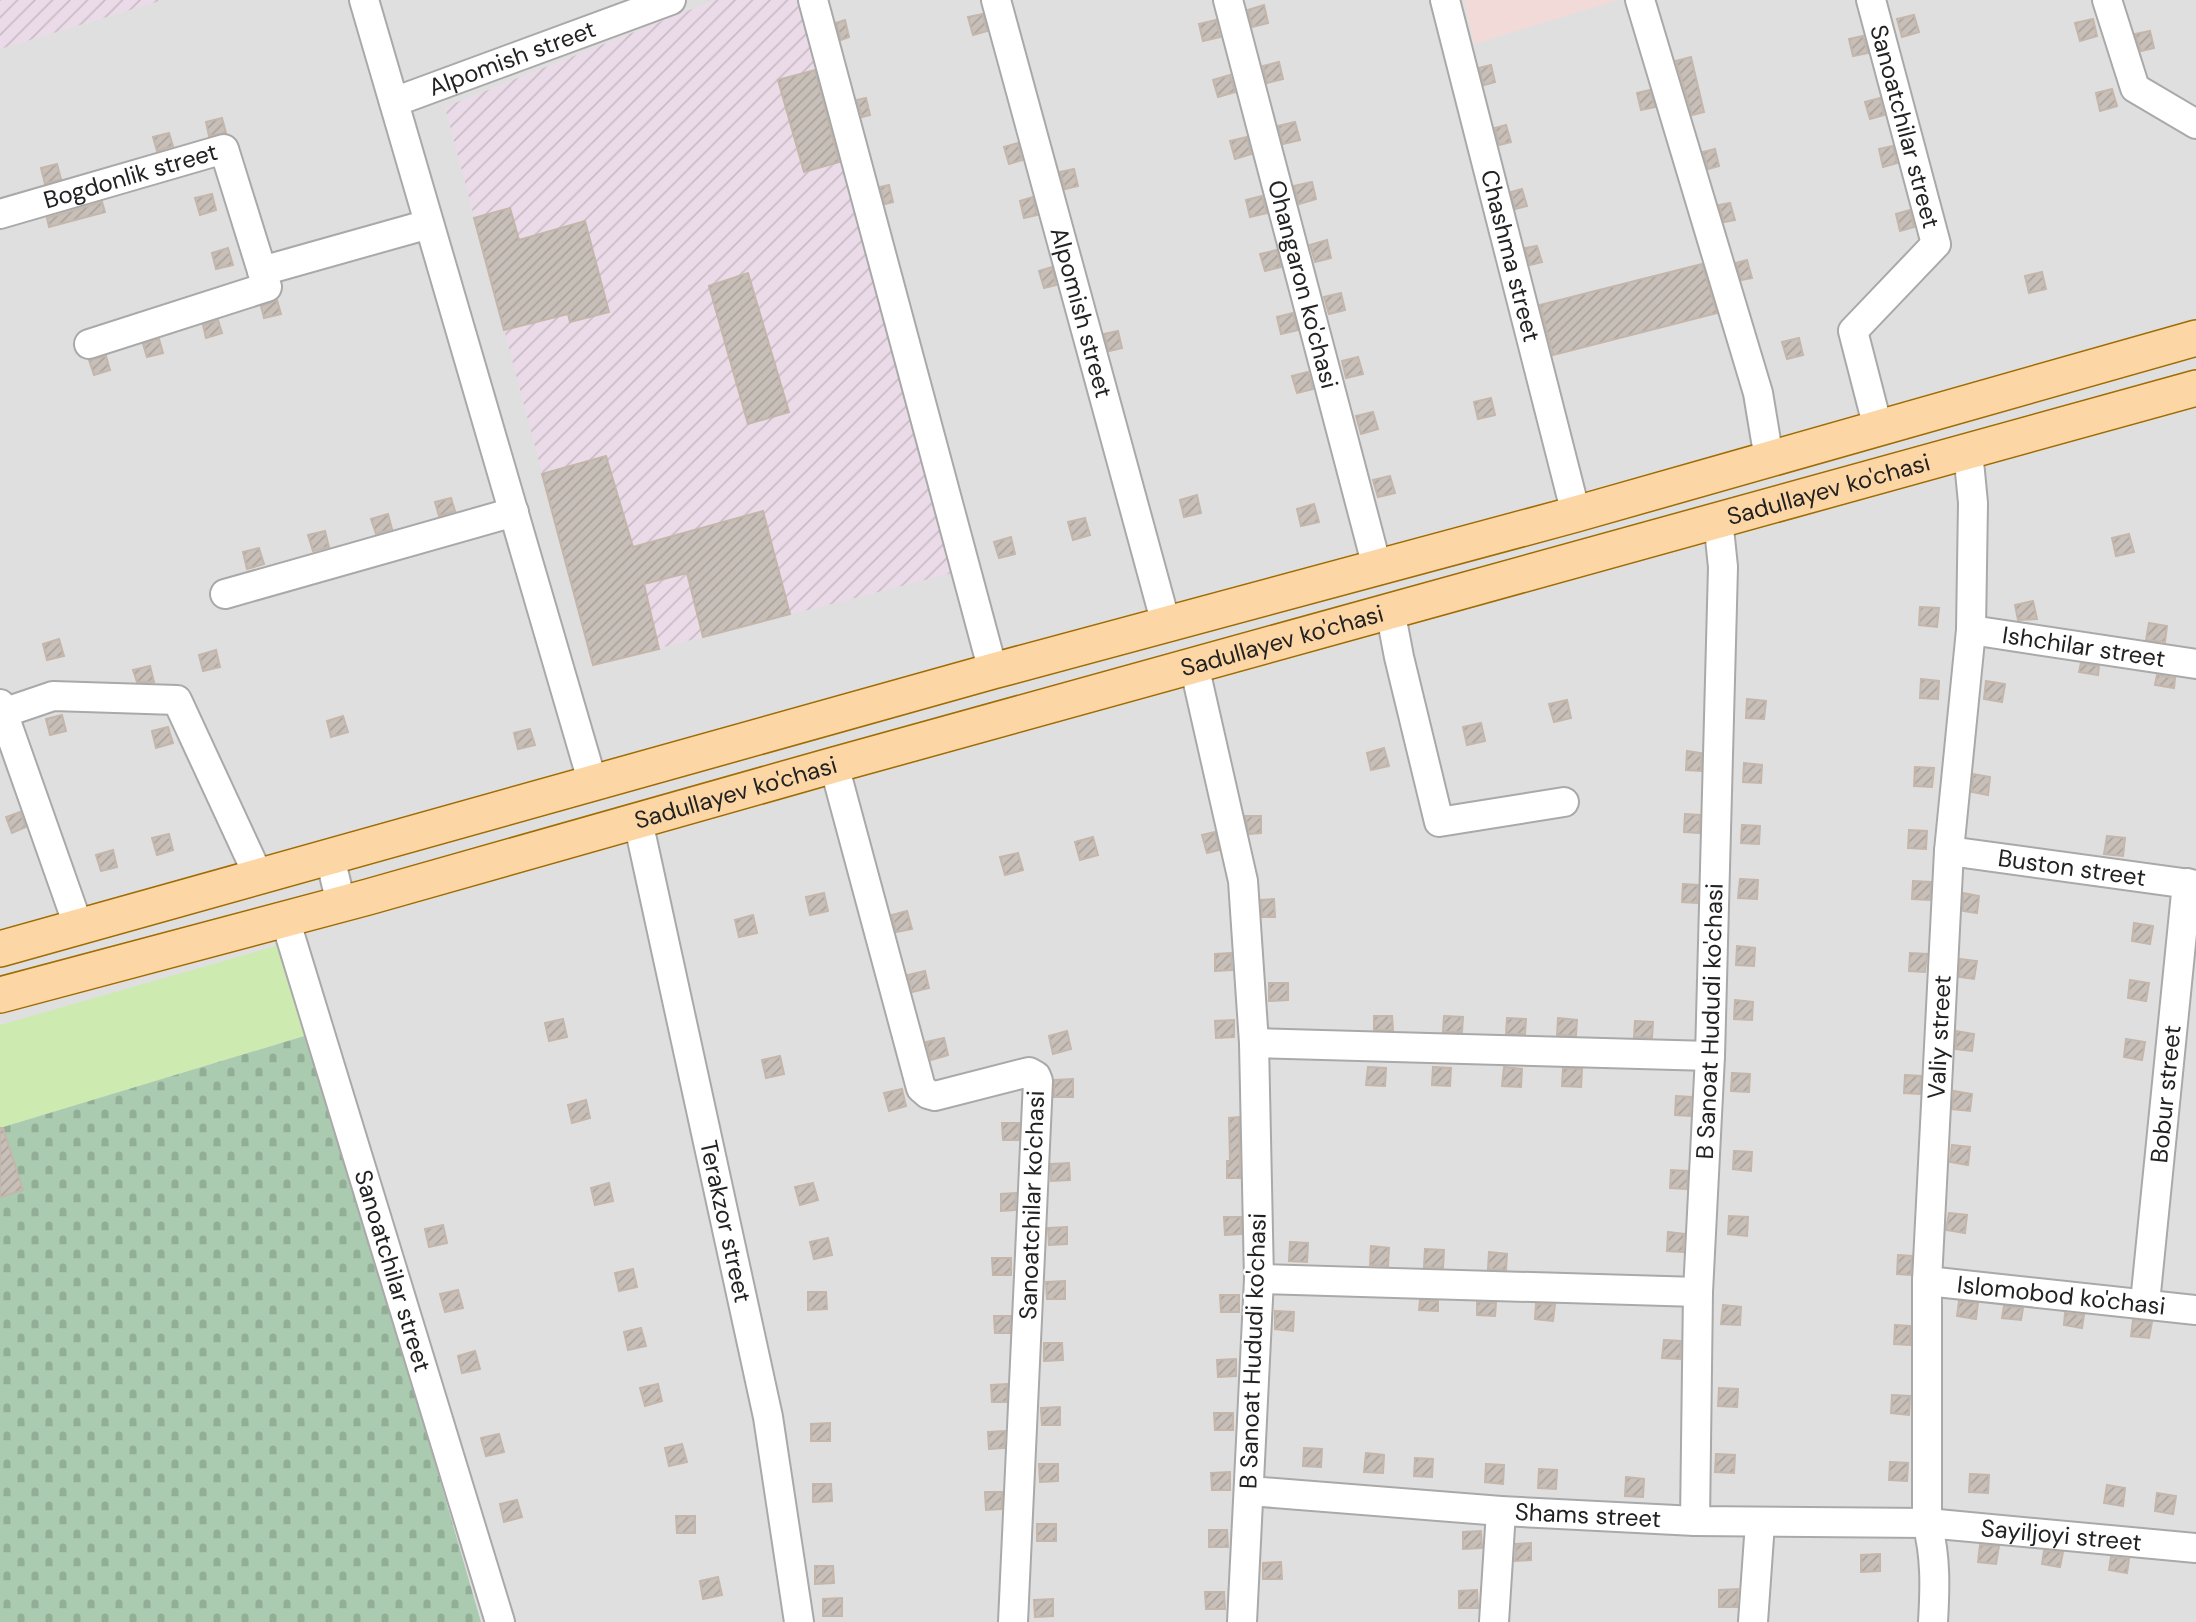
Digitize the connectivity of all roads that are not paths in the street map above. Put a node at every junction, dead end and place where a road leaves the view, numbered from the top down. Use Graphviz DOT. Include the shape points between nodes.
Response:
graph roads {
  1 [pos="364,0"];
  2 [pos="671,0"];
  3 [pos="813,0"];
  4 [pos="996,0"];
  5 [pos="1228,0"];
  6 [pos="1445,0"];
  7 [pos="1640,0"];
  8 [pos="1871,0"];
  9 [pos="2107,0"];
  10 [pos="394,102"];
  11 [pos="2196,124"];
  12 [pos="0,214"];
  13 [pos="429,224"];
  14 [pos="262,271"];
  15 [pos="2196,338"];
  16 [pos="89,344"];
  17 [pos="2196,388"];
  18 [pos="1878,428"];
  19 [pos="1968,451"];
  20 [pos="1769,459"];
  21 [pos="513,512"];
  22 [pos="1576,514"];
  23 [pos="1718,519"];
  24 [pos="1377,567"];
  25 [pos="225,594"];
  26 [pos="1390,610"];
  27 [pos="1166,624"];
  28 [pos="1971,630"];
  29 [pos="2196,664"];
  30 [pos="1194,665"];
  31 [pos="993,671"];
  32 [pos="1,709"];
  33 [pos="834,765"];
  34 [pos="593,784"];
  35 [pos="1564,802"];
  36 [pos="638,821"];
  37 [pos="1949,851"];
  38 [pos="330,857"];
  39 [pos="259,877"];
  40 [pos="2191,884"];
  41 [pos="355,901"];
  42 [pos="285,919"];
  43 [pos="79,928"];
  44 [pos="0,949"];
  45 [pos="0,995"];
  46 [pos="1254,1043"];
  47 [pos="1710,1056"];
  48 [pos="1259,1279"];
  49 [pos="1927,1281"];
  50 [pos="1698,1292"];
  51 [pos="2145,1303"];
  52 [pos="2196,1310"];
  53 [pos="1249,1491"];
  54 [pos="1501,1511"];
  55 [pos="1695,1521"];
  56 [pos="1760,1522"];
  57 [pos="1927,1523"];
  58 [pos="2196,1548"];
  59 [pos="500,1622"];
  60 [pos="799,1622"];
  61 [pos="1013,1622"];
  62 [pos="1242,1622"];
  63 [pos="1494,1622"];
  64 [pos="1753,1622"];
  65 [pos="1933,1622"];
  1 -- 10 [label="street"];
  2 -- 10 [label="street, Alpomish street"];
  3 -- 31 [label="street"];
  4 -- 27 [label="street, Alpomish street"];
  5 -- 24 [label="street, Ohangaron ko'chasi"];
  6 -- 22 [label="street, Chashma street"];
  7 -- 20 [label="street" via="1758,393"];
  8 -- 18 [label="street, Sanoatchilar street" via="1936,244 1853,331"];
  9 -- 11 [label="street" via="2135,88"];
  10 -- 13 [label="street"];
  12 -- 14 [label="street, Bogdonlik street" via="224,149"];
  13 -- 14 [label="street"];
  13 -- 21 [label="street"];
  14 -- 16 [label="street" via="267,287"];
  15 -- 18 [label="main road, Sadullayev ko'chasi"];
  17 -- 19 [label="main road, Sadullayev ko'chasi"];
  18 -- 20 [label="main road, Sadullayev ko'chasi"];
  19 -- 23 [label="main road, Sadullayev ko'chasi"];
  19 -- 28 [label="street, Valiy street" via="1973,503"];
  20 -- 22 [label="main road, Sadullayev ko'chasi"];
  21 -- 25 [label="street"];
  21 -- 34 [label="street"];
  22 -- 24 [label="main road, Sadullayev ko'chasi"];
  23 -- 26 [label="main road, Sadullayev ko'chasi"];
  23 -- 47 [label="street, B Sanoat Hududi ko'chasi" via="1723,566"];
  24 -- 27 [label="main road, Sadullayev ko'chasi"];
  26 -- 30 [label="main road, Sadullayev ko'chasi"];
  26 -- 35 [label="street" via="1439,822"];
  27 -- 31 [label="main road, Sadullayev ko'chasi"];
  28 -- 29 [label="street, Ishchilar street"];
  28 -- 37 [label="street, Valiy street"];
  30 -- 33 [label="main road, Sadullayev ko'chasi"];
  30 -- 46 [label="street, B Sanoat Hududi ko'chasi" via="1243,881"];
  31 -- 34 [label="main road, Sadullayev ko'chasi"];
  32 -- 39 [label="street" via="53,696 177,700"];
  32 -- 43 [label="street"];
  33 -- 36 [label="main road, Sadullayev ko'chasi"];
  33 -- 61 [label="street, Sanoatchilar ko'chasi" via="920,1088 935,1096 1029,1072 1038,1081"];
  34 -- 38 [label="main road, Sadullayev ko'chasi"];
  36 -- 41 [label="main road, Sadullayev ko'chasi"];
  36 -- 60 [label="street, Terakzor street" via="768,1417"];
  37 -- 40 [label="street, Buston street"];
  37 -- 49 [label="street, Valiy street"];
  38 -- 39 [label="main road, Sadullayev ko'chasi"];
  38 -- 41 [label="street"];
  39 -- 43 [label="main road, Sadullayev ko'chasi"];
  40 -- 51 [label="street, Bobur street"];
  41 -- 42 [label="main road, Sadullayev ko'chasi"];
  42 -- 45 [label="main road, Sadullayev ko'chasi"];
  42 -- 59 [label="street, Sanoatchilar street"];
  43 -- 44 [label="main road, Sadullayev ko'chasi"];
  46 -- 47 [label="street"];
  46 -- 48 [label="street, B Sanoat Hududi ko'chasi"];
  47 -- 50 [label="street, B Sanoat Hududi ko'chasi"];
  48 -- 50 [label="street"];
  48 -- 53 [label="street, B Sanoat Hududi ko'chasi"];
  49 -- 51 [label="street, Islomobod ko'chasi"];
  49 -- 57 [label="street, Valiy street"];
  50 -- 55 [label="street, B Sanoat Hududi ko'chasi"];
  51 -- 52 [label="street, Islomobod ko'chasi"];
  53 -- 54 [label="street, Shams street"];
  53 -- 62 [label="street, B Sanoat Hududi ko'chasi"];
  54 -- 55 [label="street, Shams street"];
  54 -- 63 [label="street"];
  55 -- 56 [label="street, Shams street"];
  56 -- 57 [label="street, Shams street"];
  56 -- 64 [label="street"];
  57 -- 58 [label="street, Sayiljoyi street"];
  57 -- 65 [label="street, Valiy street" via="1934,1559"];
}
